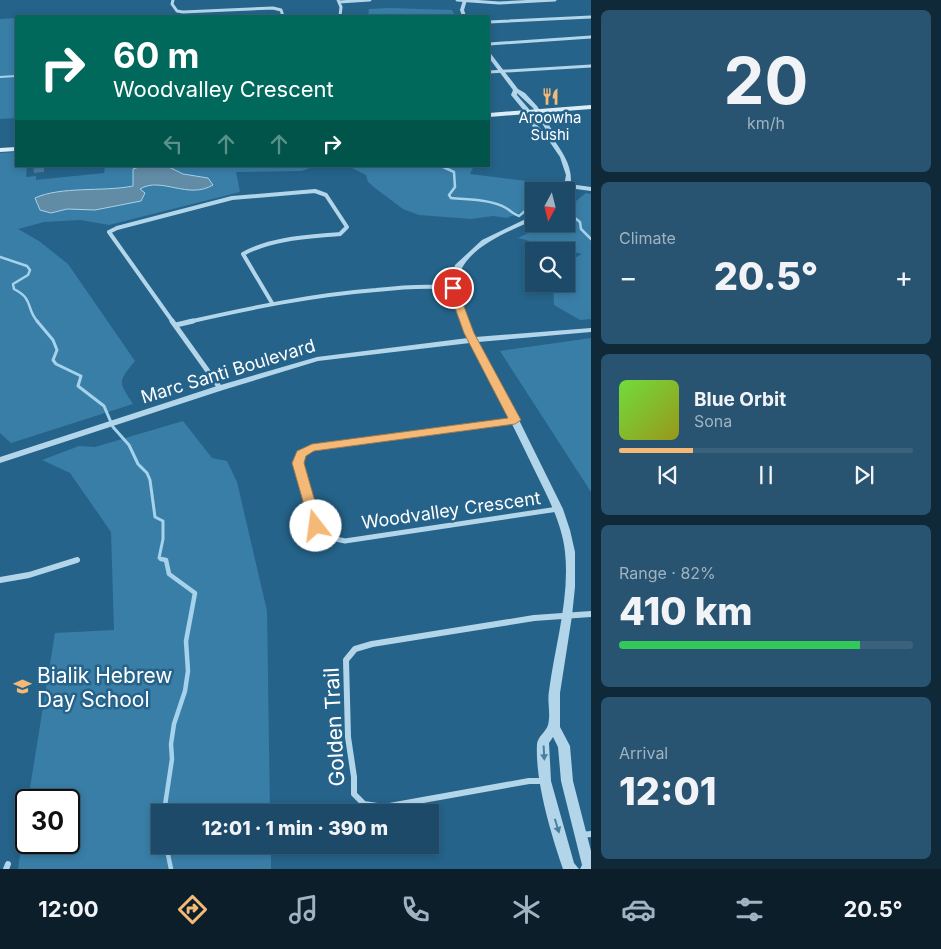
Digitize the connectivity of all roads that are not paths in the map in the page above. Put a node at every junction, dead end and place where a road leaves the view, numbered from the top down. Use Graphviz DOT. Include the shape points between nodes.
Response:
graph roads {
  1 [pos="370,0"];
  2 [pos="457,0"];
  3 [pos="465,0"];
  4 [pos="555,0"];
  5 [pos="338,1"];
  6 [pos="172,2"];
  7 [pos="283,15"];
  8 [pos="340,15"];
  9 [pos="464,15"];
  10 [pos="591,17"];
  11 [pos="490,22"];
  12 [pos="591,37"];
  13 [pos="490,44"];
  14 [pos="490,56"];
  15 [pos="591,66"];
  16 [pos="502,71"];
  17 [pos="490,72"];
  18 [pos="516,90"];
  19 [pos="591,107"];
  20 [pos="591,112"];
  21 [pos="490,114"];
  22 [pos="529,114"];
  23 [pos="538,114"];
  24 [pos="490,120"];
  25 [pos="547,134"];
  26 [pos="15,149"];
  27 [pos="0,150"];
  28 [pos="569,182"];
  29 [pos="575,187"];
  30 [pos="591,189"];
  31 [pos="525,221"];
  32 [pos="453,288"];
  33 [pos="272,302"];
  34 [pos="176,325"];
  35 [pos="591,330"];
  36 [pos="473,340"];
  37 [pos="220,388"];
  38 [pos="145,413"];
  39 [pos="515,420"];
  40 [pos="82,433"];
  41 [pos="0,460"];
  42 [pos="558,509"];
  43 [pos="77,560"];
  44 [pos="0,580"];
  45 [pos="591,614"];
  46 [pos="567,616"];
  47 [pos="554,727"];
  48 [pos="545,781"];
  49 [pos="586,834"];
  50 [pos="572,869"];
  51 [pos="588,869"];
  1 -- 5 [label="street"];
  2 -- 3 [label="street"];
  3 -- 4 [label="street" via="498,3"];
  3 -- 9 [label="street"];
  5 -- 8 [label="street"];
  6 -- 7 [label="street" via="177,11 184,13 274,8 281,10"];
  10 -- 11 [label="street"];
  12 -- 13 [label="street"];
  14 -- 16 [label="street"];
  15 -- 16 [label="street"];
  16 -- 17 [label="street"];
  16 -- 18 [label="street"];
  18 -- 22 [label="street" via="514,95"];
  18 -- 23 [label="street"];
  19 -- 23 [label="main road"];
  20 -- 23 [label="main road"];
  21 -- 22 [label="main road"];
  22 -- 23 [label="main road"];
  22 -- 24 [label="main road"];
  22 -- 25 [label="street" via="539,131"];
  23 -- 25 [label="street" via="549,130"];
  25 -- 28 [label="street" via="563,157"];
  26 -- 27 [label="main road"];
  29 -- 30 [label="street"];
  31 -- 32 [label="street" via="484,241 460,265"];
  32 -- 33 [label="street" via="406,287"];
  32 -- 36 [label="street"];
  33 -- 34 [label="street"];
  33 -- 34 [label="street" via="243,254 270,244 340,234 347,227 326,194 316,191 232,198 109,232"];
  34 -- 37 [label="street"];
  35 -- 36 [label="street, Marc Santi Boulevard"];
  36 -- 37 [label="street, Marc Santi Boulevard" via="317,359"];
  36 -- 39 [label="street"];
  37 -- 38 [label="street, Marc Santi Boulevard"];
  38 -- 40 [label="street, Marc Santi Boulevard"];
  39 -- 42 [label="street"];
  39 -- 42 [label="street, Woodvalley Crescent" via="312,448 301,454 298,463 316,526 322,536 345,541"];
  40 -- 41 [label="street, Marc Santi Boulevard"];
  42 -- 46 [label="street" via="570,552"];
  43 -- 44 [label="street"];
  45 -- 46 [label="street, Golden Trail"];
  46 -- 47 [label="street" via="554,693"];
  46 -- 48 [label="street, Golden Trail" via="534,618 364,646 349,654 346,666 353,788 364,804 384,807 529,781"];
  47 -- 48 [label="street, one-way" via="543,742"];
  47 -- 49 [label="street" via="564,746 567,781"];
  48 -- 50 [label="street, one-way" via="554,819"];
  49 -- 51 [label="street"];
}
